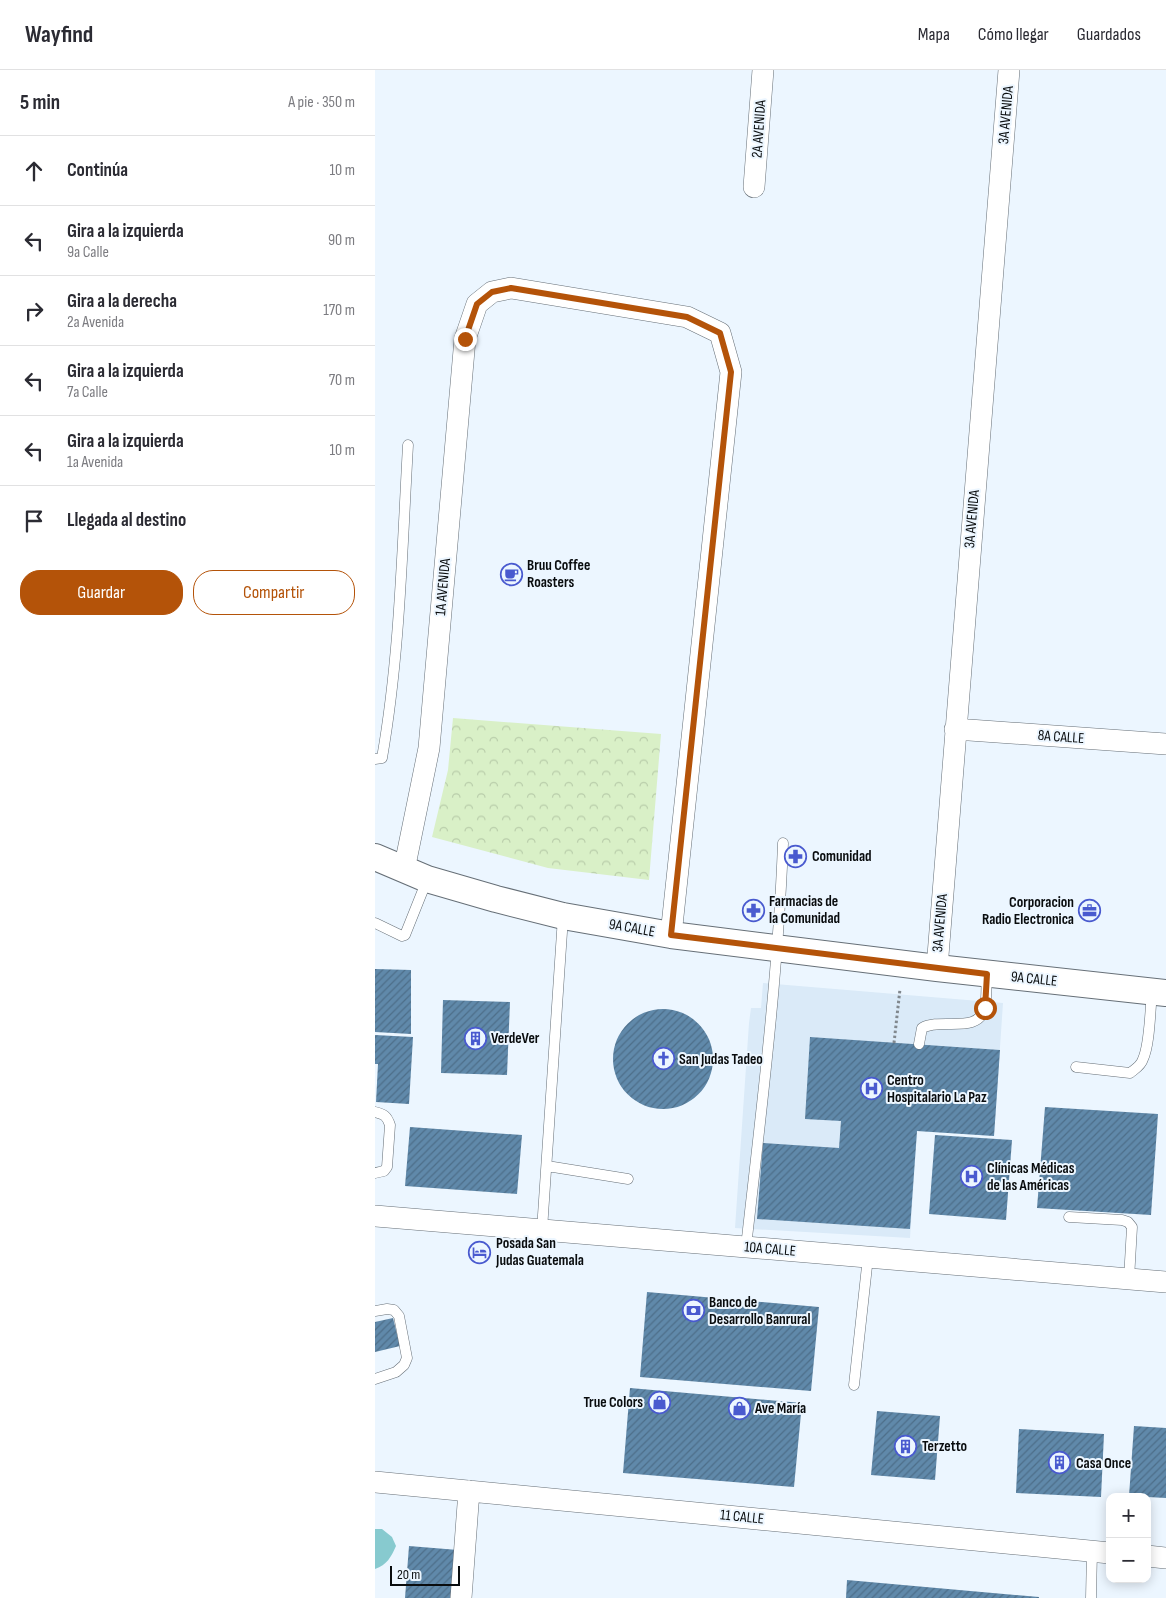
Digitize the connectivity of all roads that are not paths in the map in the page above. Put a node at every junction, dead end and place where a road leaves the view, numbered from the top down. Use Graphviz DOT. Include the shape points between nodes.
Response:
graph roads {
  1 [pos="763,70"];
  2 [pos="1009,70"];
  3 [pos="754,187"];
  4 [pos="408,446"];
  5 [pos="955,729"];
  6 [pos="1166,744"];
  7 [pos="375,759"];
  8 [pos="783,842"];
  9 [pos="375,858"];
  10 [pos="416,874"];
  11 [pos="563,916"];
  12 [pos="375,923"];
  13 [pos="671,935"];
  14 [pos="777,949"];
  15 [pos="937,968"];
  16 [pos="987,974"];
  17 [pos="1159,992"];
  18 [pos="919,1044"];
  19 [pos="1076,1066"];
  20 [pos="375,1112"];
  21 [pos="547,1166"];
  22 [pos="375,1173"];
  23 [pos="628,1179"];
  24 [pos="375,1216"];
  25 [pos="1069,1217"];
  26 [pos="542,1230"];
  27 [pos="746,1247"];
  28 [pos="868,1257"];
  29 [pos="1129,1279"];
  30 [pos="1166,1282"];
  31 [pos="375,1311"];
  32 [pos="375,1379"];
  33 [pos="854,1385"];
  34 [pos="375,1482"];
  35 [pos="469,1491"];
  36 [pos="1101,1552"];
  37 [pos="1151,1556"];
  38 [pos="1166,1558"];
  39 [pos="461,1598"];
  40 [pos="1091,1598"];
  1 -- 3 [label="street, 2A AVENIDA"];
  2 -- 5 [label="street, 3A AVENIDA"];
  4 -- 7 [label="lane" via="388,726 382,758"];
  5 -- 6 [label="street, 8A CALLE"];
  5 -- 15 [label="street, 3A AVENIDA"];
  8 -- 14 [label="lane"];
  9 -- 10 [label="street, 9A CALLE"];
  10 -- 11 [label="street, 9A CALLE"];
  10 -- 12 [label="lane" via="405,934 402,936"];
  10 -- 13 [label="street, 1A AVENIDA" via="465,339 477,304 492,292 511,288 687,317 720,333 731,372"];
  11 -- 13 [label="street, 9A CALLE"];
  11 -- 21 [label="lane"];
  13 -- 14 [label="street, 9A CALLE"];
  14 -- 15 [label="street, 9A CALLE"];
  14 -- 27 [label="lane"];
  15 -- 16 [label="street, 9A CALLE"];
  16 -- 17 [label="street, 9A CALLE"];
  16 -- 18 [label="lane" via="985,1006 977,1020 968,1024 933,1023 922,1028"];
  17 -- 19 [label="lane" via="1139,1067 1130,1073"];
  20 -- 22 [label="lane" via="388,1118 391,1125 387,1167"];
  21 -- 23 [label="lane"];
  21 -- 26 [label="lane"];
  24 -- 26 [label="street, 10A CALLE"];
  25 -- 29 [label="lane" via="1128,1222 1132,1227"];
  26 -- 27 [label="street, 10A CALLE"];
  27 -- 28 [label="street, 10A CALLE"];
  28 -- 29 [label="street, 10A CALLE"];
  28 -- 33 [label="lane"];
  29 -- 30 [label="street, 10A CALLE"];
  31 -- 32 [label="lane" via="394,1310 399,1316 407,1358 396,1372"];
  34 -- 35 [label="street, 11 CALLE"];
  35 -- 36 [label="street, 11 CALLE"];
  35 -- 39 [label="street"];
  36 -- 40 [label="lane"];
  37 -- 38 [label="street"];
}
